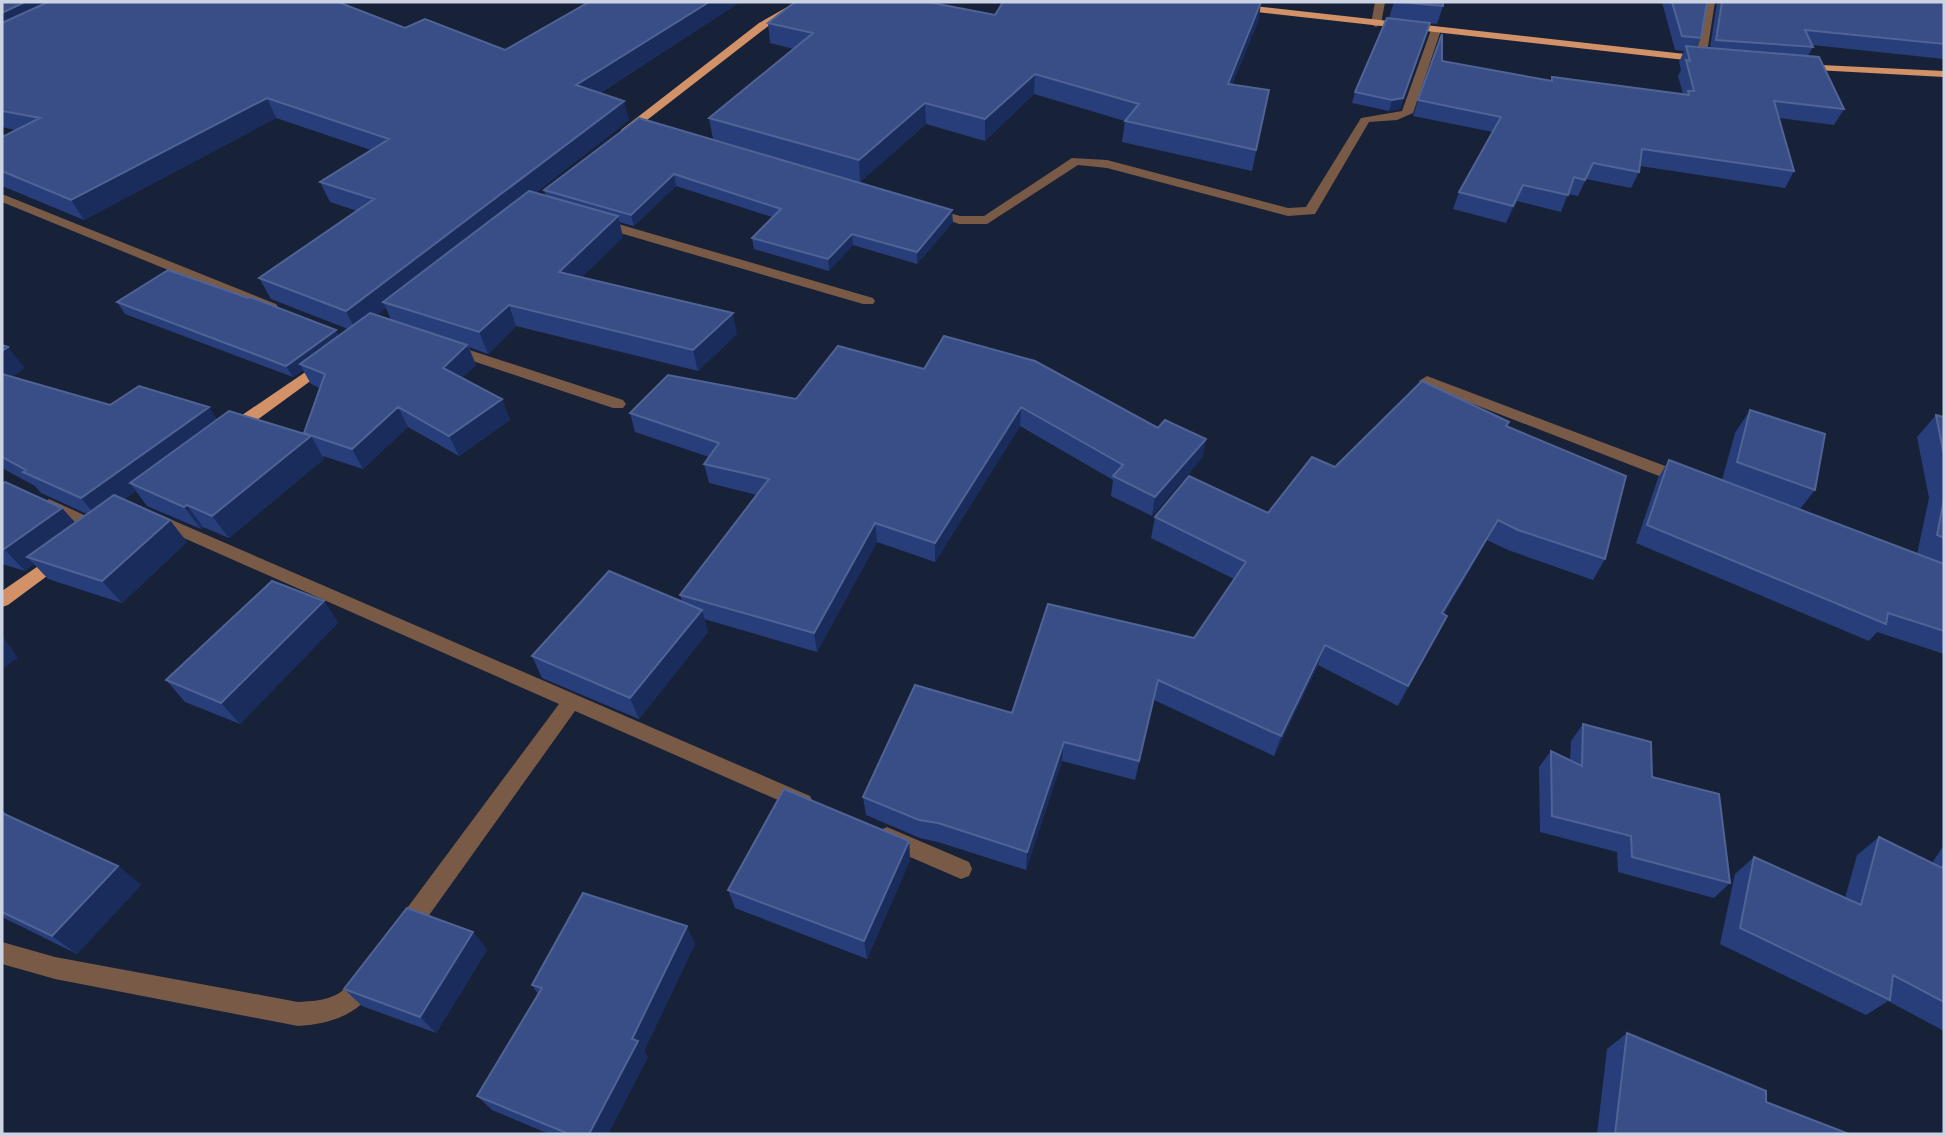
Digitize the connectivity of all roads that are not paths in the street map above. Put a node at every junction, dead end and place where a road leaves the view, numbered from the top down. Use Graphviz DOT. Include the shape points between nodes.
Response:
graph roads {
  1 [pos="803,2"];
  2 [pos="1194,2"];
  3 [pos="1380,2"];
  4 [pos="1710,2"];
  5 [pos="1376,24"];
  6 [pos="1436,30"];
  7 [pos="1701,59"];
  8 [pos="1714,60"];
  9 [pos="1792,66"];
  10 [pos="1944,74"];
  11 [pos="617,139"];
  12 [pos="2,198"];
  13 [pos="921,208"];
  14 [pos="587,219"];
  15 [pos="868,301"];
  16 [pos="283,311"];
  17 [pos="433,343"];
  18 [pos="337,355"];
  19 [pos="1427,381"];
  20 [pos="618,404"];
  21 [pos="218,441"];
  22 [pos="1699,485"];
  23 [pos="38,501"];
  24 [pos="143,513"];
  25 [pos="94,533"];
  26 [pos="2,600"];
  27 [pos="571,702"];
  28 [pos="823,810"];
  29 [pos="873,831"];
  30 [pos="961,869"];
  31 [pos="2,953"];
  1 -- 11 [label="main road" via="764,25 644,125"];
  2 -- 5 [label="main road"];
  3 -- 5 [label="street"];
  4 -- 7 [label="street"];
  5 -- 6 [label="main road"];
  6 -- 7 [label="main road"];
  6 -- 13 [label="street" via="1407,113 1365,120 1305,214 1107,164 1076,161 987,220 959,220"];
  7 -- 8 [label="main road"];
  9 -- 10 [label="main road"];
  12 -- 16 [label="street"];
  14 -- 15 [label="street"];
  17 -- 20 [label="street"];
  18 -- 21 [label="main road"];
  19 -- 22 [label="street"];
  23 -- 25 [label="street"];
  24 -- 27 [label="street"];
  25 -- 26 [label="main road"];
  27 -- 28 [label="street"];
  27 -- 31 [label="street" via="359,991 340,1008 298,1014 55,968"];
  29 -- 30 [label="street"];
}
